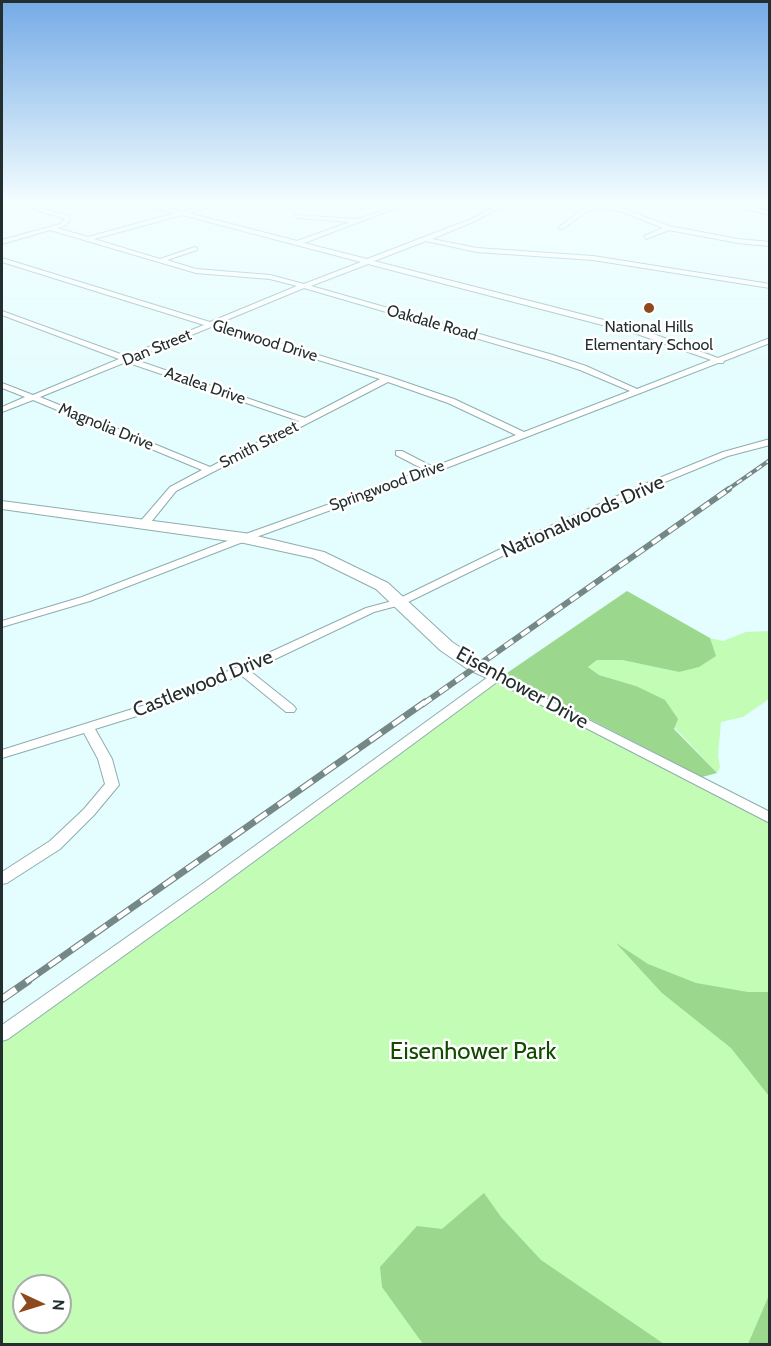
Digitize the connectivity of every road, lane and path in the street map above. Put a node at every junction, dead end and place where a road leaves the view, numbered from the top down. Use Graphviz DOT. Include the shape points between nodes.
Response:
graph roads {
  1 [pos="14,264"];
  2 [pos="169,264"];
  3 [pos="363,264"];
  4 [pos="375,264"];
  5 [pos="630,264"];
  6 [pos="304,286"];
  7 [pos="770,286"];
  8 [pos="2,313"];
  9 [pos="214,324"];
  10 [pos="770,340"];
  11 [pos="128,360"];
  12 [pos="720,361"];
  13 [pos="387,379"];
  14 [pos="2,385"];
  15 [pos="638,392"];
  16 [pos="34,398"];
  17 [pos="2,410"];
  18 [pos="307,421"];
  19 [pos="524,435"];
  20 [pos="770,442"];
  21 [pos="399,453"];
  22 [pos="210,470"];
  23 [pos="432,470"];
  24 [pos="2,505"];
  25 [pos="143,525"];
  26 [pos="244,538"];
  27 [pos="400,602"];
  28 [pos="2,624"];
  29 [pos="242,670"];
  30 [pos="496,677"];
  31 [pos="290,709"];
  32 [pos="88,728"];
  33 [pos="2,754"];
  34 [pos="770,818"];
  35 [pos="2,879"];
  36 [pos="2,1034"];
  1 -- 9 [label="street, Glenwood Drive"];
  2 -- 6 [label="street, Oakdale Road" via="196,271 270,277"];
  3 -- 6 [label="street, Dan Street"];
  4 -- 12 [label="street" via="640,332"];
  5 -- 7 [label="street"];
  6 -- 9 [label="street, Dan Street"];
  6 -- 15 [label="street, Oakdale Road" via="550,357"];
  8 -- 11 [label="street, Azalea Drive"];
  9 -- 11 [label="street, Dan Street"];
  9 -- 13 [label="street, Glenwood Drive"];
  10 -- 12 [label="street, Springwood Drive"];
  11 -- 16 [label="street, Dan Street"];
  11 -- 18 [label="street, Azalea Drive"];
  12 -- 15 [label="street, Springwood Drive"];
  13 -- 18 [label="street, Smith Street"];
  13 -- 19 [label="street, Glenwood Drive" via="452,401"];
  14 -- 16 [label="street, Magnolia Drive"];
  15 -- 19 [label="street, Springwood Drive"];
  16 -- 17 [label="street, Dan Street"];
  16 -- 22 [label="street, Magnolia Drive"];
  18 -- 22 [label="street, Smith Street"];
  19 -- 23 [label="street, Springwood Drive"];
  20 -- 27 [label="street, Nationalwoods Drive" via="726,454 645,487"];
  21 -- 23 [label="street"];
  22 -- 25 [label="street, Smith Street" via="173,489"];
  23 -- 26 [label="street, Springwood Drive"];
  24 -- 25 [label="street, Eisenhower Drive"];
  25 -- 26 [label="street, Eisenhower Drive"];
  26 -- 27 [label="street, Eisenhower Drive" via="318,555 382,586"];
  26 -- 28 [label="street, Springwood Drive" via="86,598"];
  27 -- 29 [label="street, Castlewood Drive" via="370,610"];
  27 -- 30 [label="street, Eisenhower Drive" via="446,646"];
  29 -- 31 [label="street"];
  29 -- 32 [label="street, Castlewood Drive"];
  30 -- 34 [label="street, Eisenhower Drive"];
  30 -- 36 [label="street"];
  32 -- 33 [label="street, Castlewood Drive"];
  32 -- 35 [label="street" via="105,759 112,785 55,846"];
}
